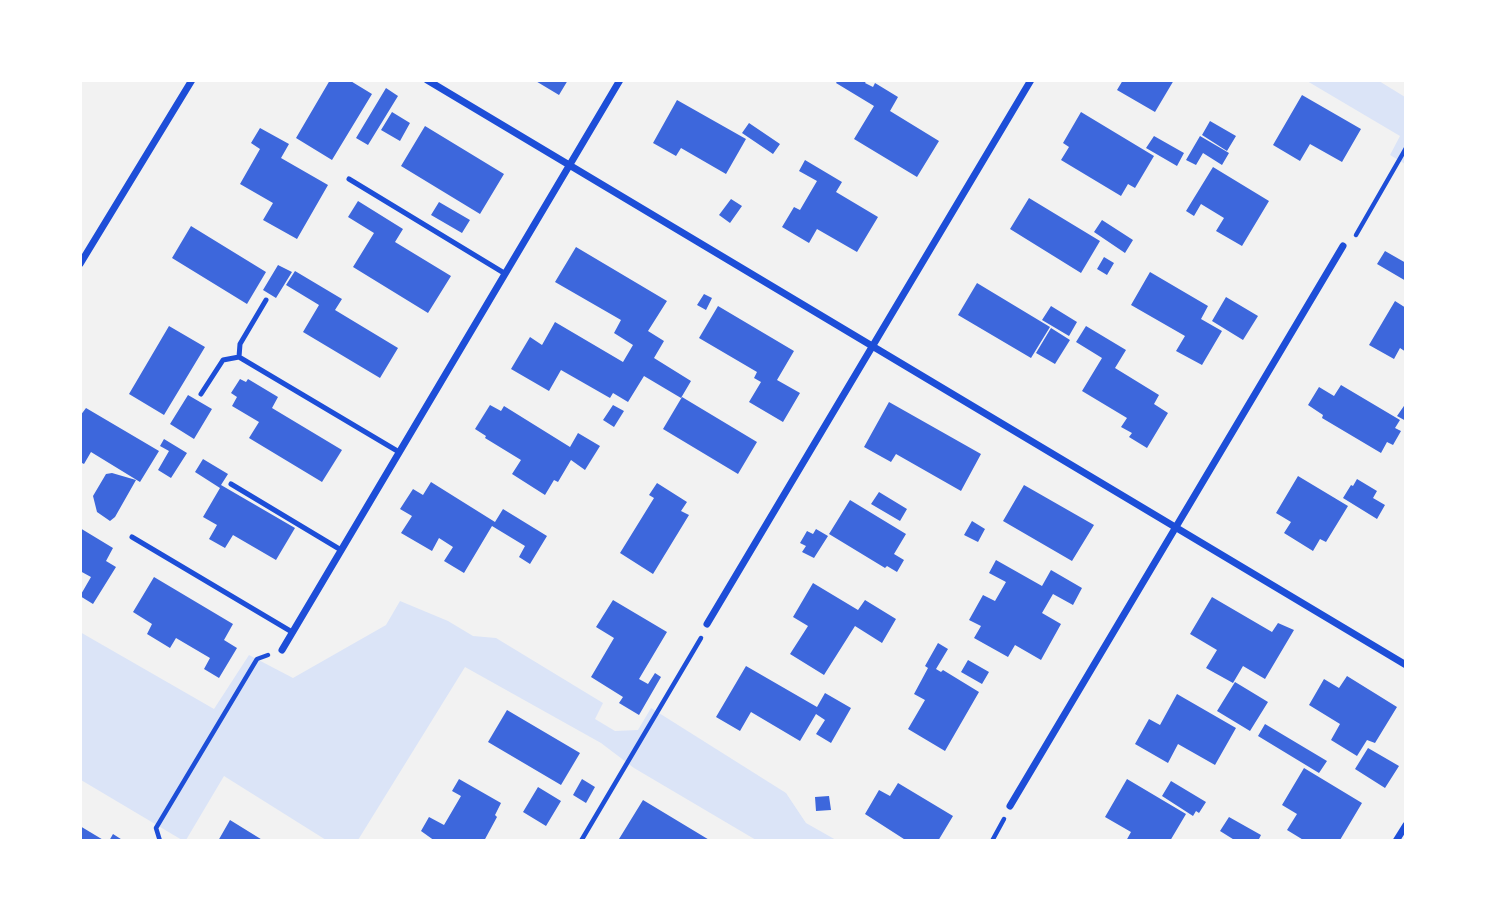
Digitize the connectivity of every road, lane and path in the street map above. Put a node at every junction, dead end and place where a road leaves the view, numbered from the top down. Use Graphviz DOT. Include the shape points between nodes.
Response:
graph roads {
  1 [pos="192,80"];
  2 [pos="427,80"];
  3 [pos="620,80"];
  4 [pos="1031,80"];
  5 [pos="1405,148"];
  6 [pos="569,166"];
  7 [pos="349,179"];
  8 [pos="1343,246"];
  9 [pos="80,264"];
  10 [pos="504,273"];
  11 [pos="266,300"];
  12 [pos="873,348"];
  13 [pos="239,357"];
  14 [pos="201,394"];
  15 [pos="399,452"];
  16 [pos="231,484"];
  17 [pos="1175,528"];
  18 [pos="132,537"];
  19 [pos="341,550"];
  20 [pos="707,624"];
  21 [pos="292,632"];
  22 [pos="282,650"];
  23 [pos="1405,665"];
  24 [pos="1010,806"];
  25 [pos="1405,825"];
  26 [pos="160,841"];
  27 [pos="581,841"];
  28 [pos="1396,841"];
  1 -- 9 [label="street"];
  2 -- 6 [label="street"];
  3 -- 6 [label="street"];
  4 -- 12 [label="street"];
  5 -- 8 [label="path" via="1354,237"];
  6 -- 10 [label="street"];
  6 -- 12 [label="street"];
  7 -- 10 [label="lane"];
  8 -- 17 [label="street"];
  10 -- 15 [label="street"];
  11 -- 13 [label="lane" via="240,344"];
  12 -- 17 [label="street"];
  12 -- 20 [label="street"];
  13 -- 14 [label="lane" via="223,360"];
  13 -- 15 [label="lane"];
  15 -- 19 [label="street"];
  16 -- 19 [label="lane"];
  17 -- 23 [label="street"];
  17 -- 24 [label="street"];
  18 -- 21 [label="lane"];
  19 -- 21 [label="street"];
  20 -- 27 [label="path"];
  21 -- 22 [label="street"];
  22 -- 26 [label="path" via="257,659 156,828"];
  25 -- 28 [label="street"];
}
